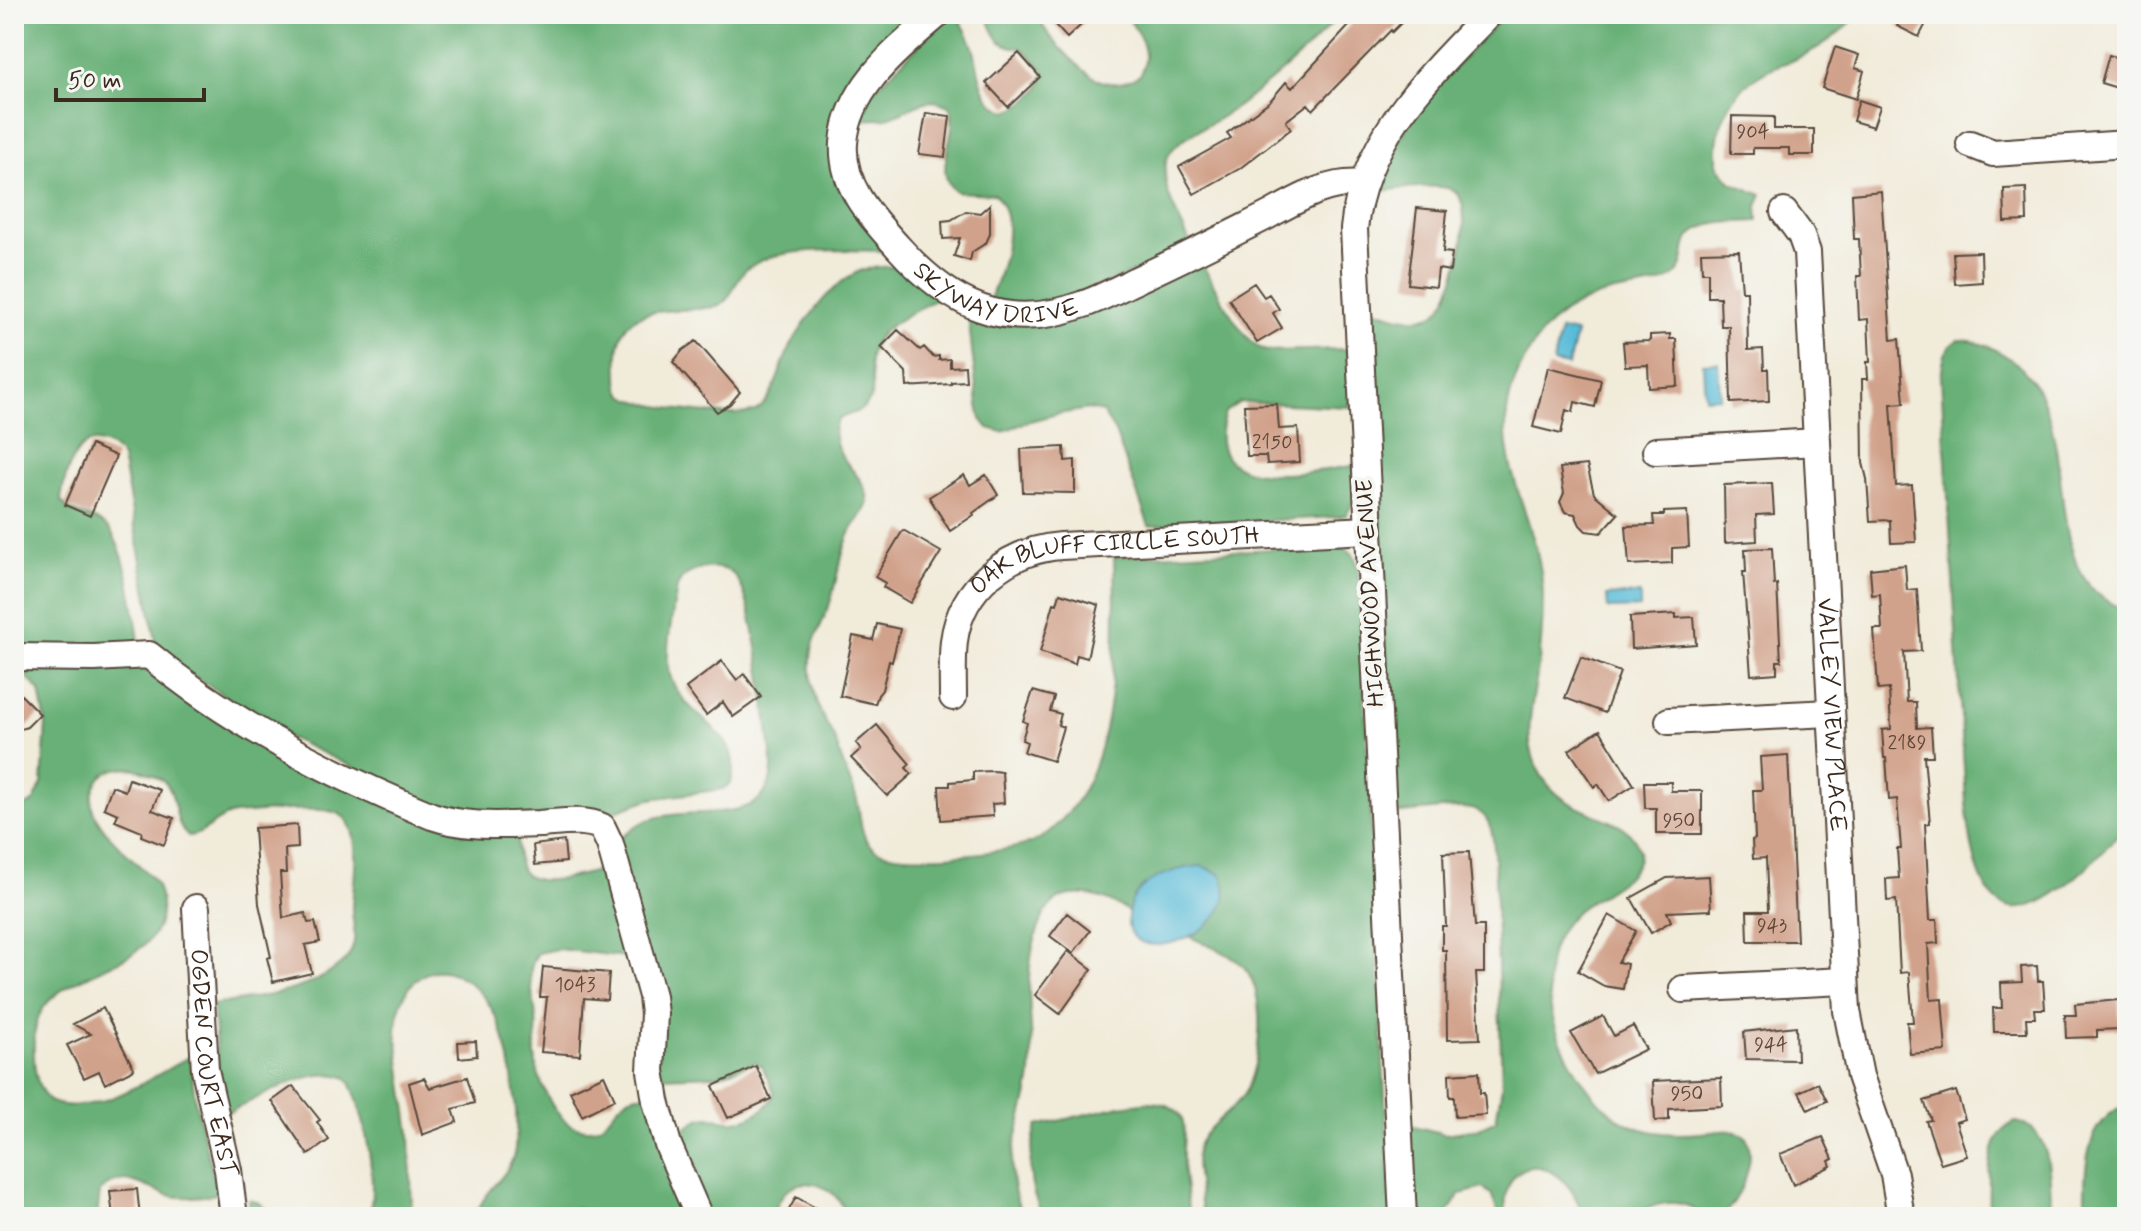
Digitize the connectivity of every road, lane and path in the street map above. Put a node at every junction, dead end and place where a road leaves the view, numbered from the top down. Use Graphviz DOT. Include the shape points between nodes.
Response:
graph roads {
  1 [pos="938,14"];
  2 [pos="1489,14"];
  3 [pos="1970,144"];
  4 [pos="2127,144"];
  5 [pos="1363,184"];
  6 [pos="1784,212"];
  7 [pos="1817,442"];
  8 [pos="1656,451"];
  9 [pos="1368,530"];
  10 [pos="14,657"];
  11 [pos="953,697"];
  12 [pos="1830,713"];
  13 [pos="1669,721"];
  14 [pos="196,908"];
  15 [pos="1844,981"];
  16 [pos="1683,989"];
  17 [pos="234,1217"];
  18 [pos="699,1217"];
  19 [pos="1403,1217"];
  20 [pos="1901,1217"];
  1 -- 5 [label="street, SKYWAY DRIVE" via="863,90 846,129 844,163 852,190 882,229 924,275 965,303 1026,315 1080,306 1308,195 1342,183"];
  2 -- 5 [label="street, HIGHWOOD AVENUE" via="1409,99"];
  3 -- 4 [label="street" via="1993,153"];
  5 -- 9 [label="street, HIGHWOOD AVENUE" via="1354,249"];
  6 -- 7 [label="street, VALLEY VIEW PLACE" via="1807,252"];
  7 -- 8 [label="street"];
  7 -- 12 [label="street, VALLEY VIEW PLACE"];
  9 -- 11 [label="street, OAK BLUFF CIRCLE SOUTH" via="1061,546 1022,554 991,574 966,607 954,642"];
  9 -- 19 [label="street, HIGHWOOD AVENUE"];
  10 -- 18 [label="street" via="149,655 273,741 432,816 475,825 579,822 602,827 649,981 654,1014 651,1071 660,1119"];
  12 -- 13 [label="street"];
  12 -- 15 [label="street, VALLEY VIEW PLACE"];
  14 -- 17 [label="street, OGDEN COURT EAST" via="205,1070"];
  15 -- 16 [label="street"];
  15 -- 20 [label="street, VALLEY VIEW PLACE" via="1857,1066 1891,1163"];
}
